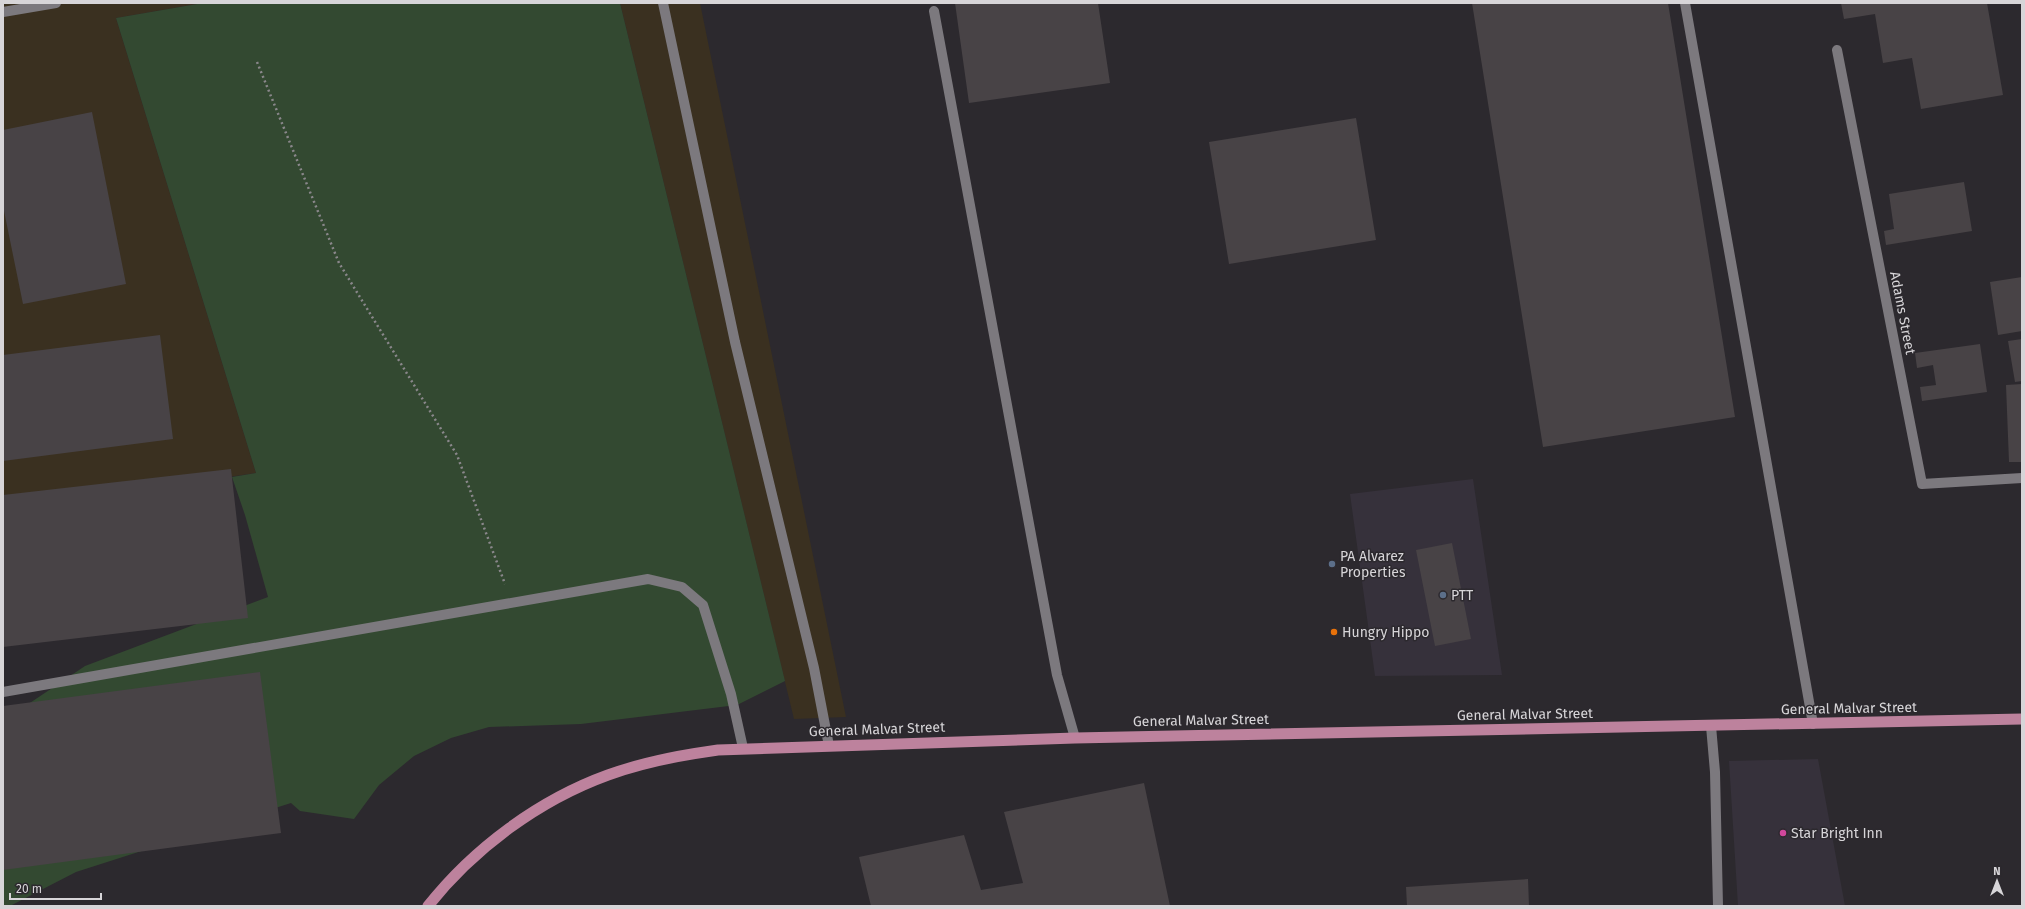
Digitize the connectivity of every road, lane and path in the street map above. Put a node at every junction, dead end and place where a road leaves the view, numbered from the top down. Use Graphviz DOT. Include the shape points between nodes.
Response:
graph roads {
  1 [pos="56,3"];
  2 [pos="663,3"];
  3 [pos="1685,3"];
  4 [pos="934,11"];
  5 [pos="3,12"];
  6 [pos="1837,50"];
  7 [pos="257,62"];
  8 [pos="2022,478"];
  9 [pos="512,603"];
  10 [pos="3,692"];
  11 [pos="2022,718"];
  12 [pos="1813,724"];
  13 [pos="1711,726"];
  14 [pos="1074,738"];
  15 [pos="829,746"];
  16 [pos="743,748"];
  17 [pos="428,906"];
  18 [pos="1718,906"];
  1 -- 5 [label="street"];
  2 -- 15 [label="street" via="735,342 814,668"];
  3 -- 12 [label="street"];
  4 -- 14 [label="street" via="1057,675"];
  6 -- 8 [label="street, Adams Street" via="1922,484"];
  7 -- 9 [label="path" via="339,262 457,455"];
  9 -- 10 [label="street"];
  9 -- 16 [label="street" via="648,579 682,587 703,605 731,694"];
  11 -- 12 [label="highway, General Malvar Street"];
  12 -- 13 [label="highway, General Malvar Street"];
  13 -- 14 [label="highway, General Malvar Street"];
  13 -- 18 [label="street" via="1715,772"];
  14 -- 15 [label="highway, General Malvar Street"];
  15 -- 16 [label="highway, General Malvar Street"];
  16 -- 17 [label="highway, General Malvar Street" via="692,754 635,766 607,775 553,801 499,837 475,857 453,877"];
}
